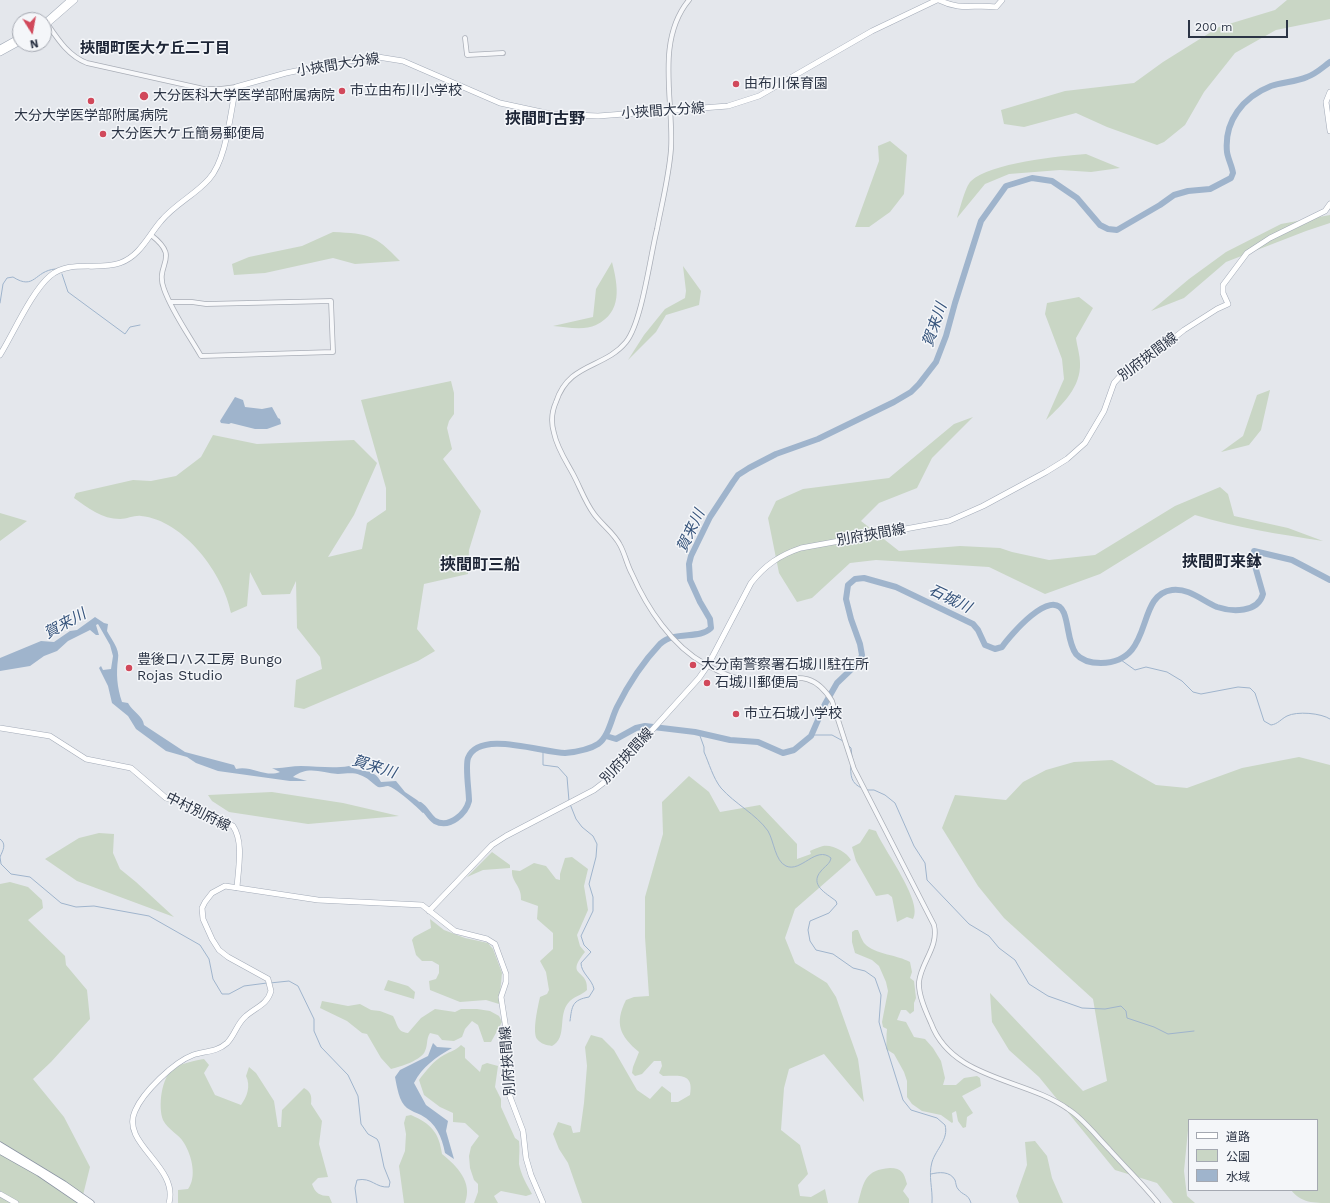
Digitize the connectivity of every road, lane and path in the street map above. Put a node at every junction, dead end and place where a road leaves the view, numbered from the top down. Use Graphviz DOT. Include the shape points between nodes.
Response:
graph roads {
  1 [pos="70,0"];
  2 [pos="75,0"];
  3 [pos="689,0"];
  4 [pos="938,0"];
  5 [pos="1002,0"];
  6 [pos="52,17"];
  7 [pos="52,18"];
  8 [pos="52,32"];
  9 [pos="465,38"];
  10 [pos="12,41"];
  11 [pos="12,46"];
  12 [pos="0,48"];
  13 [pos="0,52"];
  14 [pos="503,53"];
  15 [pos="236,87"];
  16 [pos="1330,92"];
  17 [pos="670,111"];
  18 [pos="1330,131"];
  19 [pos="1330,204"];
  20 [pos="151,235"];
  21 [pos="171,302"];
  22 [pos="0,355"];
  23 [pos="708,665"];
  24 [pos="0,728"];
  25 [pos="237,888"];
  26 [pos="429,911"];
  27 [pos="0,1145"];
  28 [pos="0,1151"];
  29 [pos="18,1158"];
  30 [pos="0,1194"];
  31 [pos="16,1203"];
  32 [pos="82,1203"];
  33 [pos="91,1203"];
  34 [pos="169,1203"];
  35 [pos="543,1203"];
  36 [pos="1158,1203"];
  1 -- 6 [label="main road"];
  2 -- 7 [label="main road"];
  3 -- 17 [label="street" via="677,18 671,43 668,66"];
  4 -- 5 [label="main road, 小挾間大分線" via="962,8 984,5 996,7"];
  4 -- 17 [label="main road, 小挾間大分線" via="872,31 750,100 728,106"];
  8 -- 15 [label="street" via="69,52 87,63 204,89"];
  9 -- 14 [label="street" via="467,55"];
  10 -- 12 [label="main road"];
  11 -- 13 [label="main road"];
  15 -- 17 [label="main road, 小挾間大分線" via="286,73 378,57 403,61 481,96 533,111 588,116"];
  15 -- 20 [label="main road" via="220,157 214,172 168,213"];
  16 -- 18 [label="main road" via="1326,102"];
  17 -- 23 [label="street" via="671,151 668,173 636,324 624,344 575,372 555,403 552,419 554,433 588,505 621,546 632,574 663,626 693,656"];
  19 -- 23 [label="main road, 別府挾間線" via="1325,211 1270,238 1247,253 1223,285 1223,293 1228,304 1184,330 1146,360 1122,374 1114,383 1104,411 1085,443 1067,459 983,506 949,521 801,548 784,554 760,571 751,583"];
  20 -- 21 [label="street" via="166,249 162,281"];
  20 -- 22 [label="main road" via="138,252 124,262 67,267 50,276 41,285"];
  21 -- 21 [label="street" via="206,304 332,301 333,352 201,356"];
  23 -- 26 [label="main road, 別府挾間線" via="608,780 492,845"];
  23 -- 36 [label="street" via="740,680 759,682 801,677 822,688 832,701 854,769 934,925 935,940 920,975 919,985 937,1036 947,1050 960,1061 1068,1108"];
  24 -- 25 [label="main road, 中村別府線" via="50,736 86,759 131,768 166,798 197,808 233,826 238,836 239,847"];
  25 -- 26 [label="main road, 別府挾間線" via="318,900 414,903"];
  25 -- 34 [label="main road, 別府挾間線" via="222,887 212,893 204,903 201,914 219,950 268,979 271,991 264,1004 244,1017 227,1043 212,1052 194,1055 170,1068 135,1110 132,1120 134,1131 168,1181"];
  26 -- 35 [label="main road, 別府挾間線" via="455,931 491,940 500,956 506,982 501,997 508,1042 509,1094 523,1131 531,1175"];
  27 -- 29 [label="highway"];
  28 -- 29 [label="highway"];
  29 -- 32 [label="highway"];
  29 -- 33 [label="highway" via="64,1184"];
  30 -- 31 [label="main road"];
}
